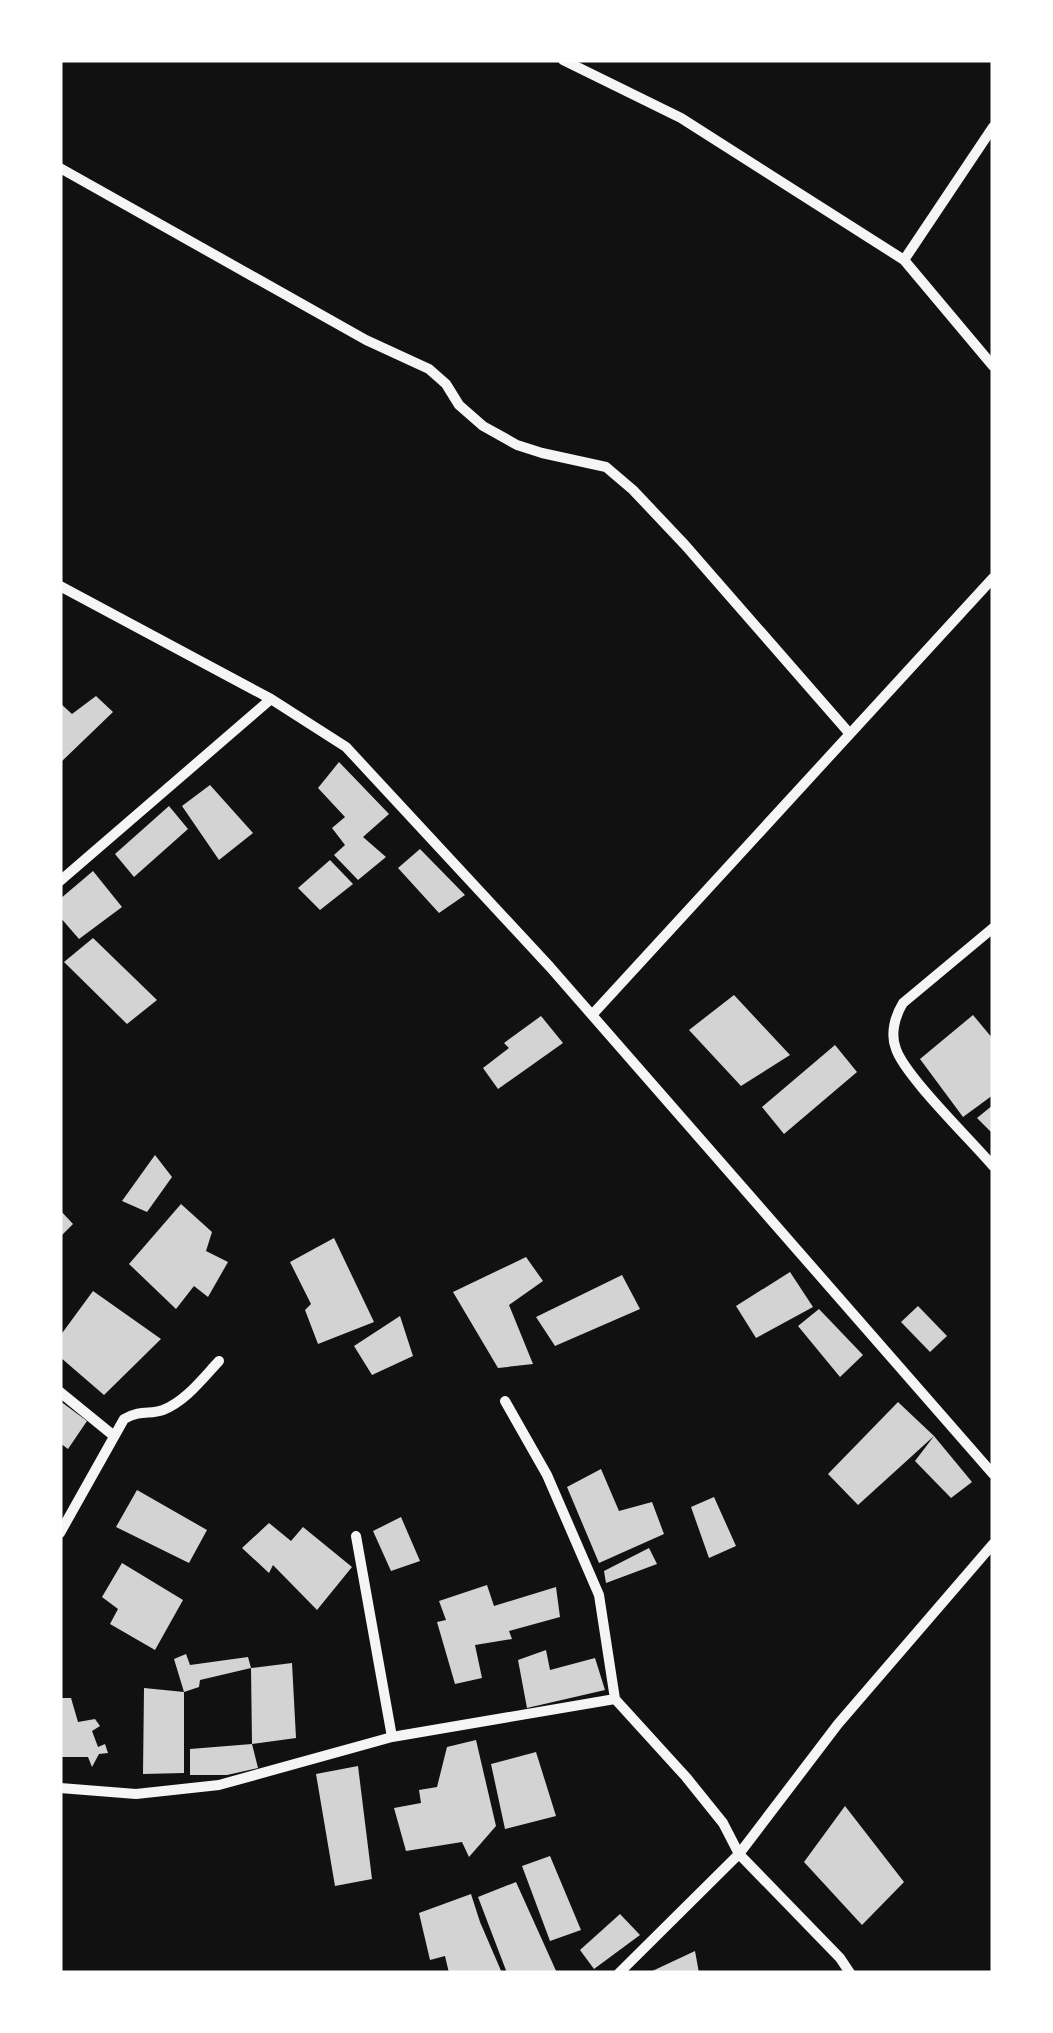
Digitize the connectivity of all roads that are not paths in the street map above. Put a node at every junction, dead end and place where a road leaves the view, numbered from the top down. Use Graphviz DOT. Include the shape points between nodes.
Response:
graph roads {
  1 [pos="563,60"];
  2 [pos="993,126"];
  3 [pos="60,168"];
  4 [pos="904,260"];
  5 [pos="993,366"];
  6 [pos="993,578"];
  7 [pos="60,586"];
  8 [pos="271,700"];
  9 [pos="850,734"];
  10 [pos="60,881"];
  11 [pos="993,928"];
  12 [pos="592,1015"];
  13 [pos="993,1166"];
  14 [pos="219,1361"];
  15 [pos="60,1392"];
  16 [pos="504,1400"];
  17 [pos="114,1436"];
  18 [pos="993,1474"];
  19 [pos="60,1533"];
  20 [pos="356,1536"];
  21 [pos="993,1544"];
  22 [pos="614,1699"];
  23 [pos="392,1737"];
  24 [pos="60,1788"];
  25 [pos="739,1854"];
  26 [pos="619,1973"];
  27 [pos="850,1973"];
  1 -- 4 [label="street" via="681,118"];
  2 -- 4 [label="street"];
  3 -- 9 [label="street" via="429,369 483,426 542,453 606,467 685,545"];
  4 -- 5 [label="street"];
  6 -- 9 [label="street"];
  7 -- 8 [label="street"];
  8 -- 10 [label="street"];
  8 -- 12 [label="street" via="346,748"];
  9 -- 12 [label="street"];
  11 -- 13 [label="street" via="902,1003 894,1034 910,1072"];
  12 -- 18 [label="street"];
  14 -- 17 [label="street" via="188,1394 161,1411 138,1411"];
  15 -- 17 [label="street"];
  16 -- 22 [label="street" via="547,1474 599,1594"];
  17 -- 19 [label="street"];
  20 -- 23 [label="street"];
  21 -- 25 [label="street" via="838,1724"];
  22 -- 23 [label="street"];
  22 -- 25 [label="street" via="686,1777"];
  23 -- 24 [label="street" via="219,1785 136,1794"];
  25 -- 26 [label="street"];
  25 -- 27 [label="street"];
}
